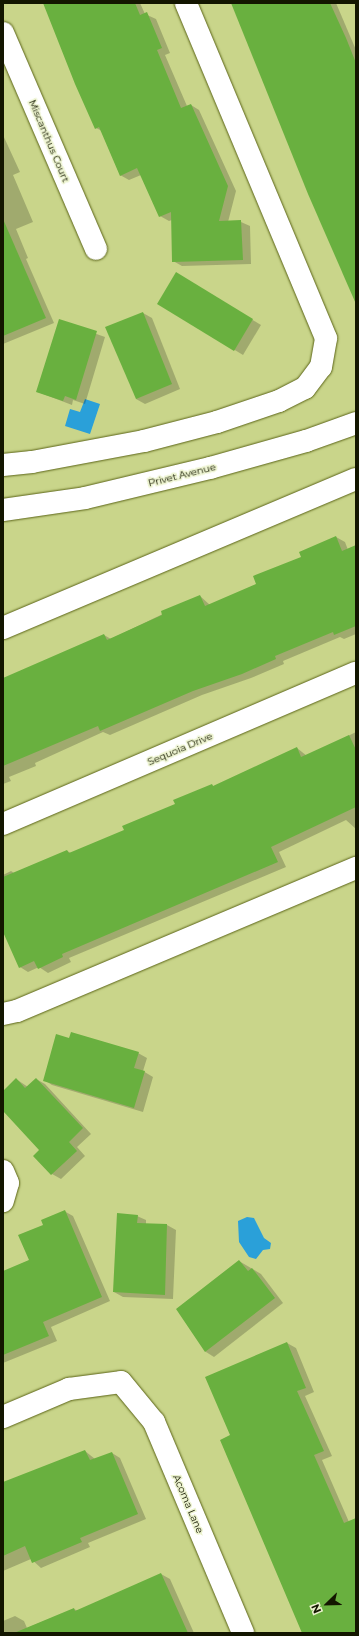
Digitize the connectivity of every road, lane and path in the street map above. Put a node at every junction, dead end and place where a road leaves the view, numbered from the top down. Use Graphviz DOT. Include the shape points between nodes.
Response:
graph roads {
  1 [pos="186,3"];
  2 [pos="3,33"];
  3 [pos="96,249"];
  4 [pos="356,423"];
  5 [pos="3,465"];
  6 [pos="356,479"];
  7 [pos="3,510"];
  8 [pos="3,628"];
  9 [pos="356,673"];
  10 [pos="3,824"];
  11 [pos="356,868"];
  12 [pos="3,1014"];
  13 [pos="3,1171"];
  14 [pos="3,1201"];
  15 [pos="3,1417"];
  16 [pos="243,1633"];
  1 -- 5 [label="street" via="326,338 321,367 305,388 279,401 217,422 144,441"];
  2 -- 3 [label="street, Miscanthus Court"];
  4 -- 7 [label="street, Privet Avenue" via="306,441 202,470 85,498"];
  6 -- 8 [label="street"];
  9 -- 10 [label="street, Sequoia Drive"];
  11 -- 12 [label="street" via="17,1011"];
  13 -- 14 [label="street" via="8,1183"];
  15 -- 16 [label="street, Acoma Lane" via="68,1389 120,1382 154,1422"];
}
